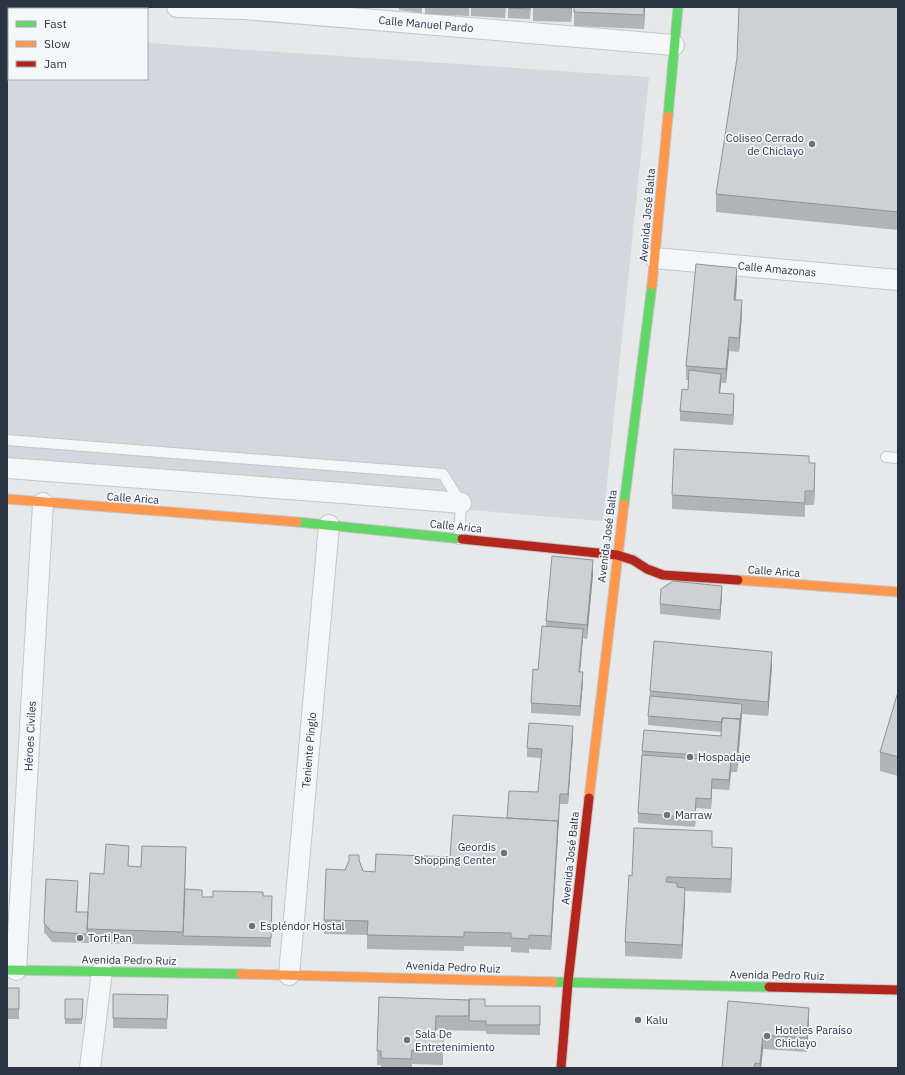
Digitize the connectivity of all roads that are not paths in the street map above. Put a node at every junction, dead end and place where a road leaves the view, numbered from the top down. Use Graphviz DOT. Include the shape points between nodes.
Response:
graph roads {
  1 [pos="177,7"];
  2 [pos="678,7"];
  3 [pos="244,8"];
  4 [pos="674,45"];
  5 [pos="655,258"];
  6 [pos="898,280"];
  7 [pos="7,440"];
  8 [pos="886,456"];
  9 [pos="898,458"];
  10 [pos="7,468"];
  11 [pos="7,499"];
  12 [pos="43,503"];
  13 [pos="461,503"];
  14 [pos="329,525"];
  15 [pos="458,538"];
  16 [pos="617,555"];
  17 [pos="898,592"];
  18 [pos="12,970"];
  19 [pos="102,971"];
  20 [pos="289,975"];
  21 [pos="568,982"];
  22 [pos="898,990"];
  23 [pos="90,1068"];
  24 [pos="561,1068"];
  1 -- 3 [label="street, Calle Manuel Pardo"];
  2 -- 4 [label="street, Avenida José Balta"];
  3 -- 4 [label="street, Calle Manuel Pardo"];
  4 -- 5 [label="street, Avenida José Balta"];
  5 -- 6 [label="street, Calle Amazonas"];
  5 -- 16 [label="street, Avenida José Balta"];
  7 -- 13 [label="lane" via="443,474"];
  8 -- 9 [label="lane"];
  10 -- 13 [label="street"];
  11 -- 12 [label="street, Calle Arica"];
  12 -- 14 [label="street, Calle Arica"];
  12 -- 18 [label="street, Héroes Civiles"];
  13 -- 15 [label="lane"];
  14 -- 15 [label="street, Calle Arica"];
  14 -- 20 [label="street, Teniente Pinglo"];
  15 -- 16 [label="street, Calle Arica"];
  16 -- 17 [label="street, Calle Arica" via="663,575"];
  16 -- 21 [label="street, Avenida José Balta"];
  18 -- 19 [label="street, Avenida Pedro Ruiz"];
  19 -- 20 [label="street, Avenida Pedro Ruiz"];
  19 -- 23 [label="street"];
  20 -- 21 [label="street, Avenida Pedro Ruiz"];
  21 -- 22 [label="street, Avenida Pedro Ruiz"];
  21 -- 24 [label="street, Avenida José Balta"];
}
